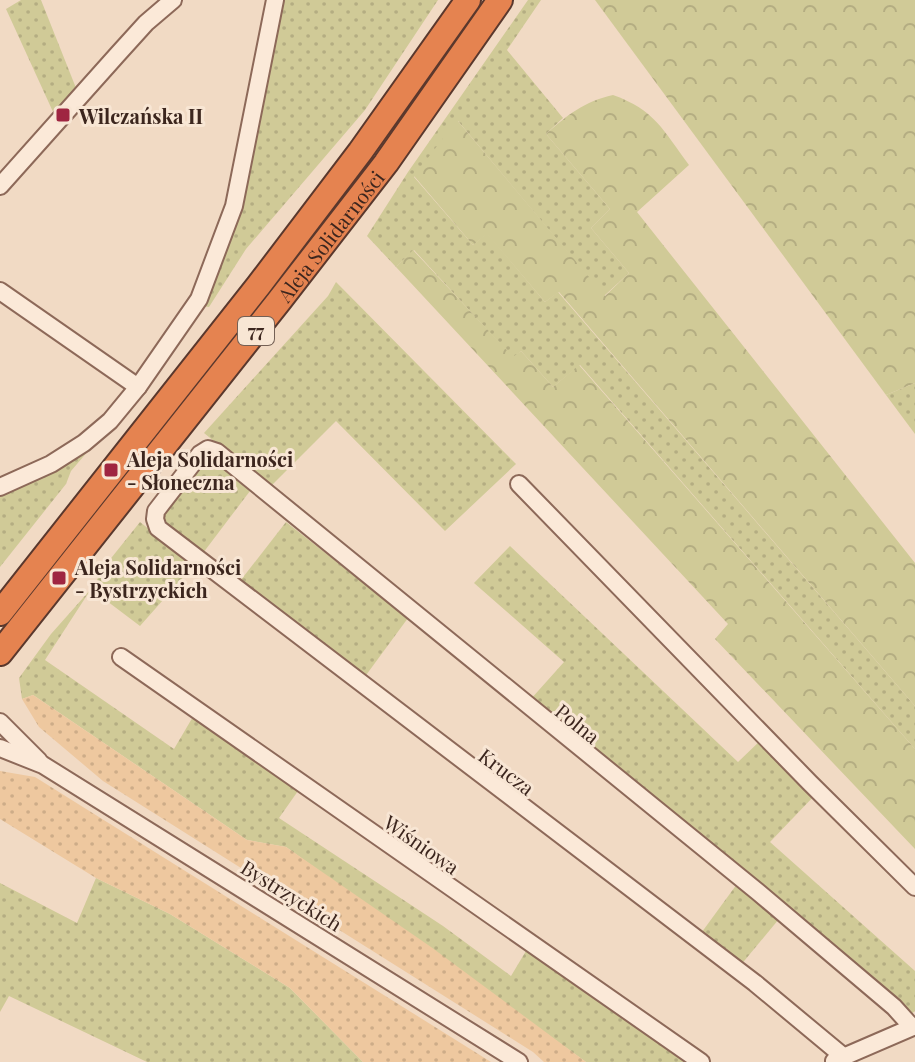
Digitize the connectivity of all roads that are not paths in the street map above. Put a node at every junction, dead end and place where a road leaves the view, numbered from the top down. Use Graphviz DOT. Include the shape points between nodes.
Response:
graph roads {
  1 [pos="173,0"];
  2 [pos="275,0"];
  3 [pos="468,0"];
  4 [pos="500,0"];
  5 [pos="0,186"];
  6 [pos="0,291"];
  7 [pos="138,387"];
  8 [pos="217,452"];
  9 [pos="519,484"];
  10 [pos="0,487"];
  11 [pos="0,613"];
  12 [pos="0,653"];
  13 [pos="121,657"];
  14 [pos="0,722"];
  15 [pos="0,748"];
  16 [pos="43,765"];
  17 [pos="915,887"];
  18 [pos="913,1026"];
  19 [pos="839,1060"];
  20 [pos="519,1062"];
  21 [pos="701,1062"];
  1 -- 5 [label="street" via="146,23"];
  2 -- 7 [label="street" via="234,206 199,299"];
  3 -- 11 [label="highway, Aleja Solidarności / 77" via="259,285"];
  4 -- 12 [label="highway, Aleja Solidarności / 77" via="378,173"];
  6 -- 7 [label="street"];
  7 -- 10 [label="street" via="84,443"];
  8 -- 18 [label="street, Polna" via="758,892"];
  8 -- 19 [label="street, Krucza" via="208,449 200,454 156,511 158,528 743,974"];
  9 -- 17 [label="street"];
  13 -- 21 [label="street, Wiśniowa"];
  14 -- 16 [label="street"];
  15 -- 16 [label="street"];
  16 -- 20 [label="street, Bystrzyckich"];
  18 -- 19 [label="street"];
}
